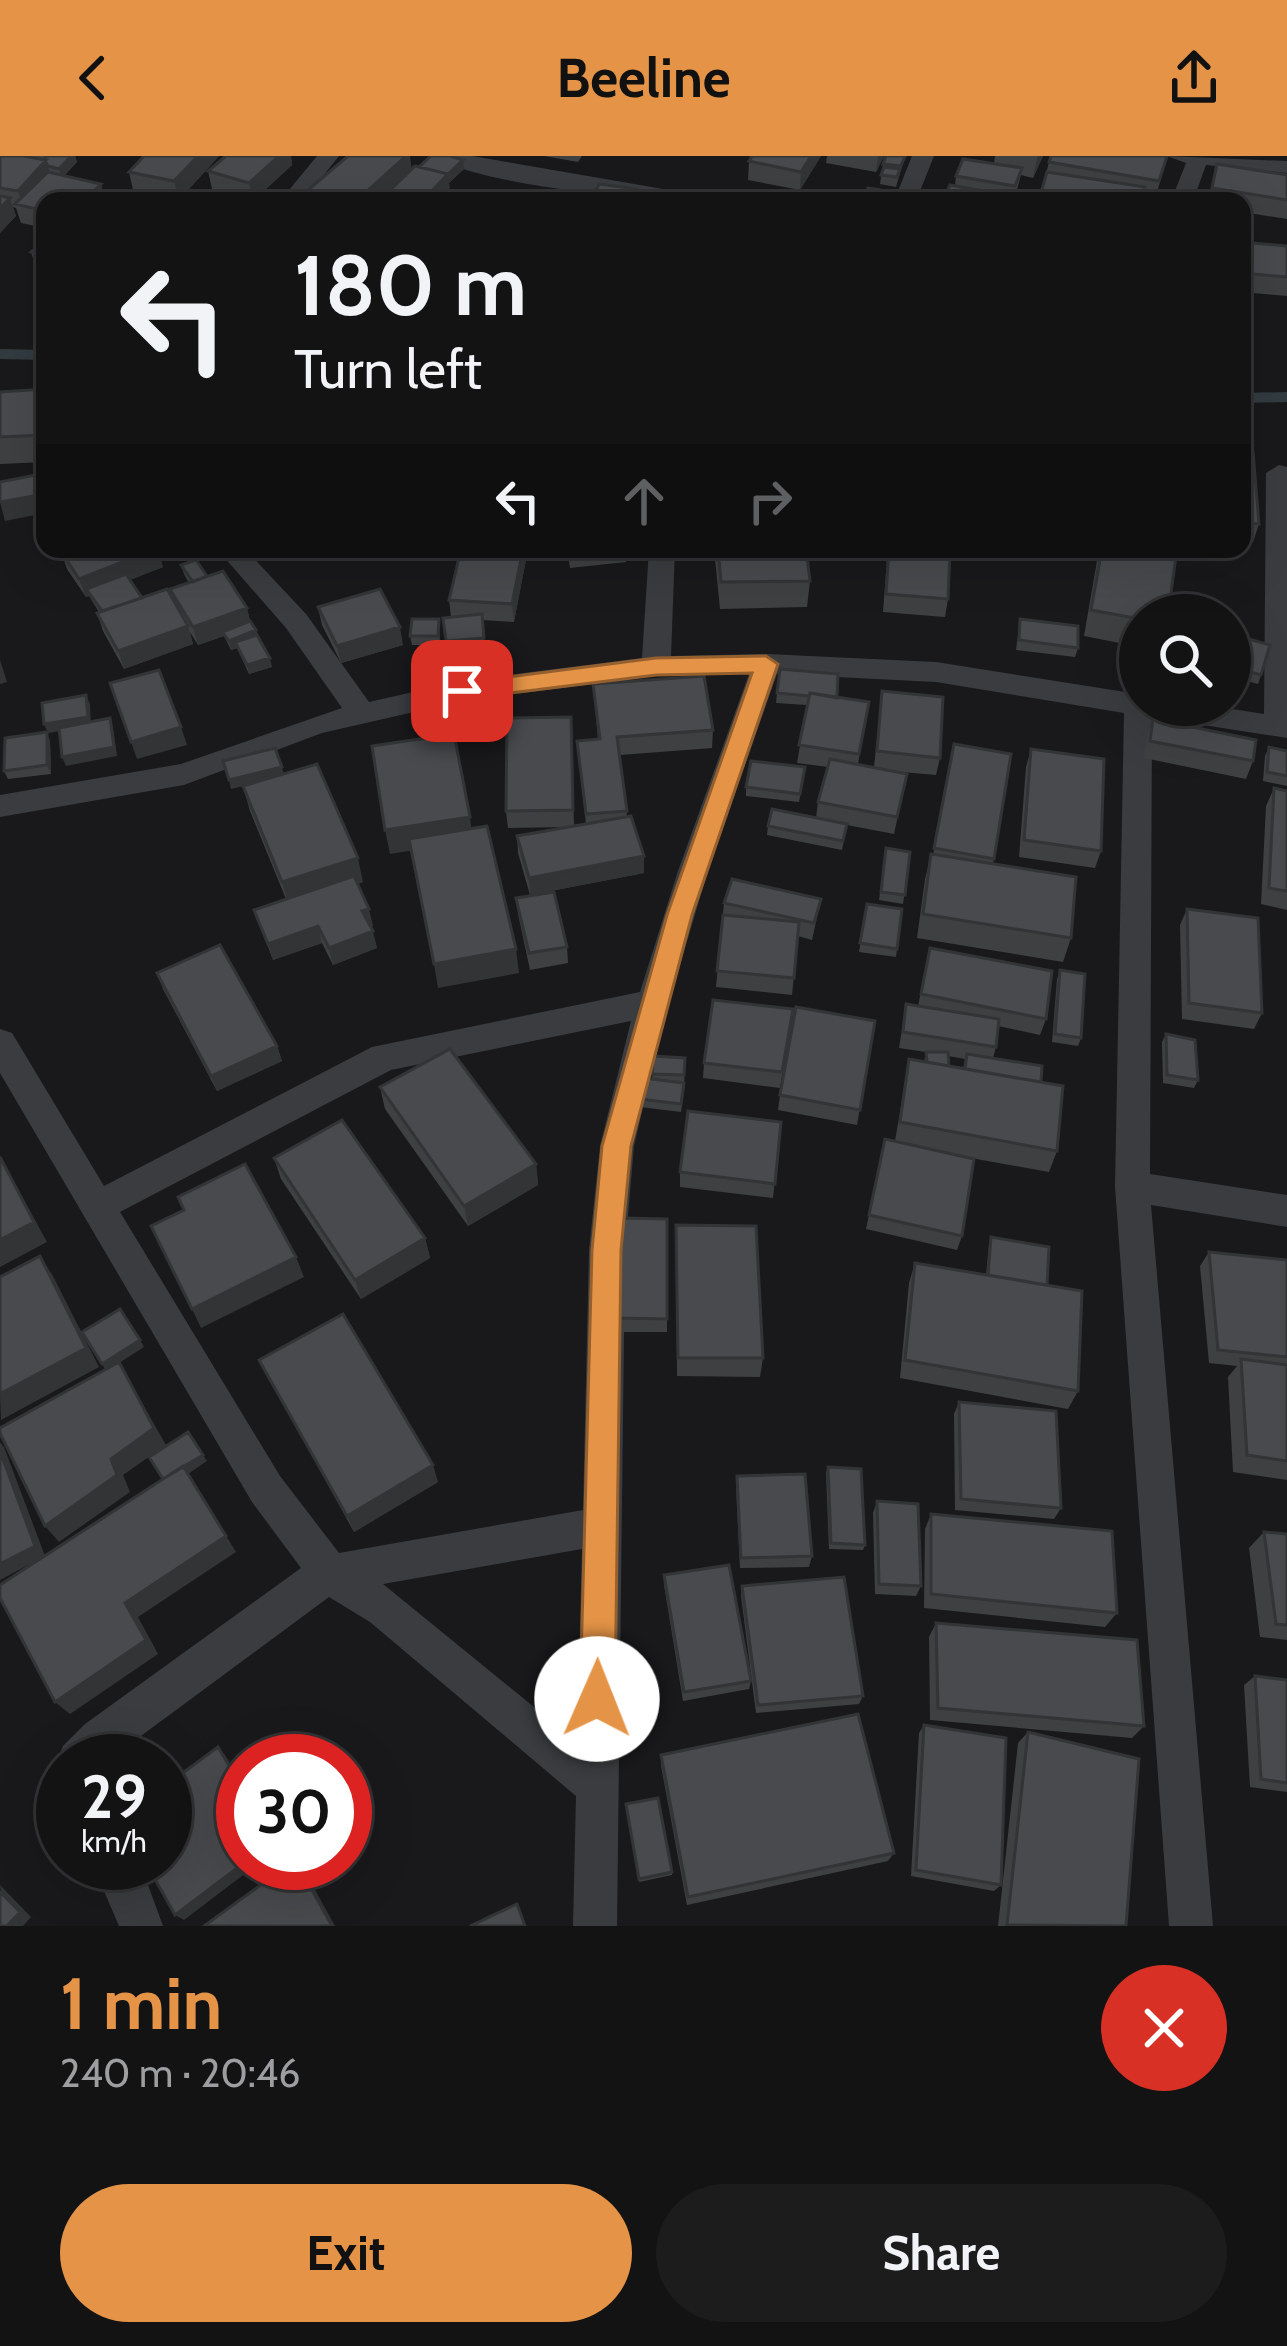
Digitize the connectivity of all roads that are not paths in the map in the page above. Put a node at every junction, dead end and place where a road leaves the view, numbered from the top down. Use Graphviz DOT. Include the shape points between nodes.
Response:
graph roads {
  1 [pos="328,156"];
  2 [pos="447,156"];
  3 [pos="923,156"];
  4 [pos="1188,158"];
  5 [pos="1287,167"];
  6 [pos="298,192"];
  7 [pos="634,192"];
  8 [pos="909,192"];
  9 [pos="1183,192"];
  10 [pos="1279,473"];
  11 [pos="238,558"];
  12 [pos="662,558"];
  13 [pos="766,664"];
  14 [pos="656,666"];
  15 [pos="1119,702"];
  16 [pos="362,714"];
  17 [pos="1251,722"];
  18 [pos="1140,726"];
  19 [pos="1282,727"];
  20 [pos="0,806"];
  21 [pos="652,1004"];
  22 [pos="0,1043"];
  23 [pos="1132,1187"];
  24 [pos="98,1206"];
  25 [pos="1287,1211"];
  26 [pos="600,1526"];
  27 [pos="330,1574"];
  28 [pos="103,1734"];
  29 [pos="596,1785"];
  30 [pos="130,1890"];
  31 [pos="141,1926"];
  32 [pos="595,1926"];
  33 [pos="1191,1926"];
  1 -- 6 [label="street"];
  2 -- 7 [label="street"];
  3 -- 8 [label="street"];
  4 -- 5 [label="street"];
  4 -- 9 [label="street"];
  10 -- 19 [label="street"];
  11 -- 16 [label="street" via="296,621"];
  12 -- 14 [label="street"];
  13 -- 14 [label="street"];
  13 -- 15 [label="street" via="936,672"];
  13 -- 21 [label="street"];
  14 -- 16 [label="street" via="462,691"];
  16 -- 20 [label="street" via="184,774"];
  17 -- 19 [label="street"];
  18 -- 23 [label="street"];
  21 -- 24 [label="street" via="384,1057"];
  21 -- 26 [label="street" via="616,1146"];
  22 -- 24 [label="street"];
  23 -- 25 [label="street"];
  23 -- 33 [label="street"];
  24 -- 27 [label="street" via="266,1489"];
  26 -- 27 [label="street"];
  26 -- 29 [label="street"];
  27 -- 28 [label="street"];
  27 -- 29 [label="street" via="384,1608"];
  29 -- 32 [label="street"];
  30 -- 31 [label="street"];
}
